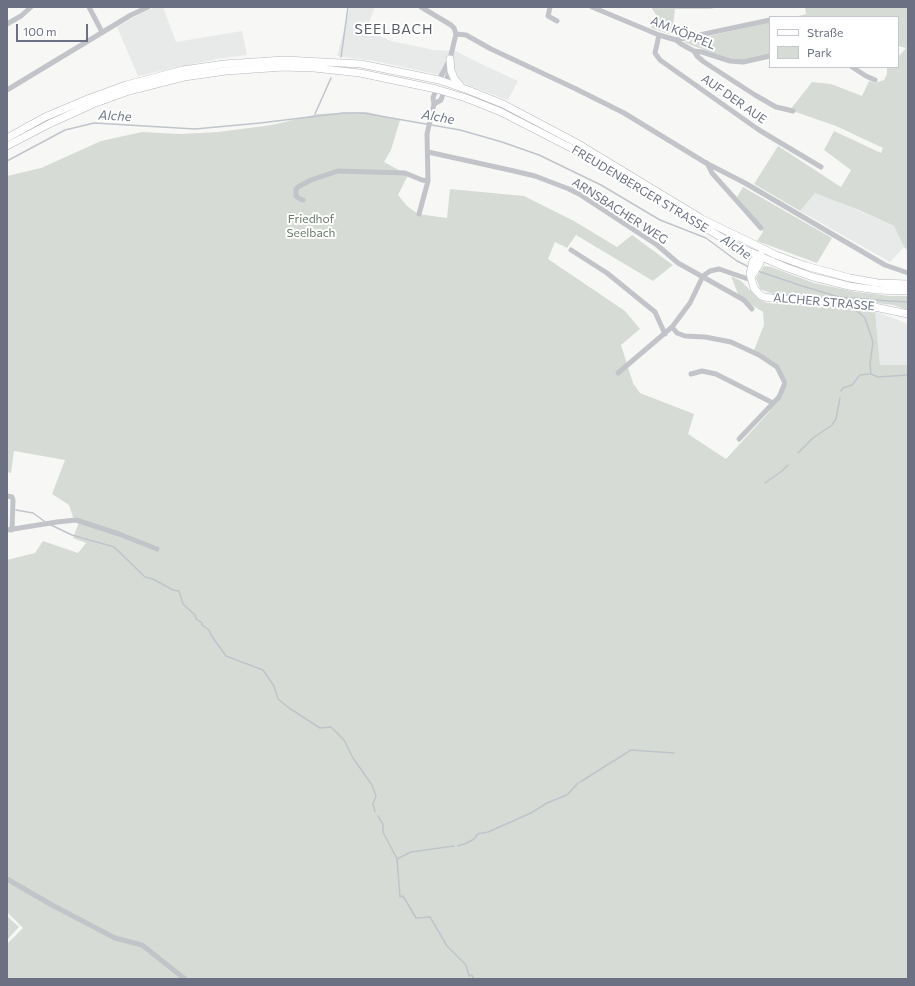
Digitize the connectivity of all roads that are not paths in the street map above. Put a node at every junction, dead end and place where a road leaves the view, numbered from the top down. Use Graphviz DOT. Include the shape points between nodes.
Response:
graph roads {
  1 [pos="31,7"];
  2 [pos="89,7"];
  3 [pos="148,7"];
  4 [pos="421,7"];
  5 [pos="550,7"];
  6 [pos="592,7"];
  7 [pos="769,20"];
  8 [pos="557,21"];
  9 [pos="7,24"];
  10 [pos="102,32"];
  11 [pos="456,34"];
  12 [pos="659,35"];
  13 [pos="676,40"];
  14 [pos="694,51"];
  15 [pos="769,56"];
  16 [pos="450,63"];
  17 [pos="854,68"];
  18 [pos="875,80"];
  19 [pos="442,81"];
  20 [pos="461,87"];
  21 [pos="436,89"];
  22 [pos="7,90"];
  23 [pos="444,91"];
  24 [pos="434,104"];
  25 [pos="793,111"];
  26 [pos="7,138"];
  27 [pos="7,146"];
  28 [pos="428,152"];
  29 [pos="706,163"];
  30 [pos="820,167"];
  31 [pos="428,181"];
  32 [pos="304,200"];
  33 [pos="419,214"];
  34 [pos="761,228"];
  35 [pos="571,250"];
  36 [pos="761,253"];
  37 [pos="908,273"];
  38 [pos="703,276"];
  39 [pos="752,276"];
  40 [pos="908,284"];
  41 [pos="908,291"];
  42 [pos="752,309"];
  43 [pos="908,314"];
  44 [pos="672,327"];
  45 [pos="665,334"];
  46 [pos="618,373"];
  47 [pos="691,374"];
  48 [pos="773,403"];
  49 [pos="739,439"];
  50 [pos="7,496"];
  51 [pos="9,530"];
  52 [pos="157,549"];
  53 [pos="7,879"];
  54 [pos="185,979"];
  1 -- 9 [label="street"];
  2 -- 10 [label="street"];
  3 -- 10 [label="street"];
  4 -- 11 [label="street" via="451,25"];
  5 -- 8 [label="street" via="548,16"];
  6 -- 12 [label="street, AM KÖPPEL"];
  7 -- 13 [label="street"];
  10 -- 22 [label="street"];
  11 -- 16 [label="street"];
  11 -- 29 [label="street" via="466,35 597,99"];
  12 -- 13 [label="street, AM KÖPPEL"];
  12 -- 30 [label="street, AUF DER AUE" via="655,53 660,60 759,130"];
  13 -- 14 [label="street, AM KÖPPEL"];
  14 -- 15 [label="street, AM KÖPPEL" via="736,63"];
  14 -- 25 [label="street" via="704,62 755,95 776,107"];
  16 -- 19 [label="street"];
  16 -- 20 [label="main road" via="454,78"];
  17 -- 18 [label="street"];
  19 -- 20 [label="main road, FREUDENBERGER STRASSE"];
  19 -- 21 [label="main road"];
  19 -- 23 [label="main road"];
  19 -- 26 [label="main road, FREUDENBERGER STRASSE" via="388,68 343,62 284,60 211,66 146,79 108,91 45,117"];
  20 -- 36 [label="main road, FREUDENBERGER STRASSE" via="503,104 552,129"];
  21 -- 23 [label="main road, FREUDENBERGER STRASSE"];
  21 -- 24 [label="street"];
  21 -- 27 [label="main road, FREUDENBERGER STRASSE" via="360,73 314,68 255,68 206,74 148,86 93,104"];
  23 -- 24 [label="street" via="441,100"];
  23 -- 36 [label="main road, FREUDENBERGER STRASSE" via="486,106 548,136 734,245"];
  24 -- 28 [label="street" via="427,139"];
  28 -- 31 [label="street"];
  28 -- 38 [label="street, ARNSBACHER WEG" via="535,176 569,189 657,245 678,263"];
  29 -- 34 [label="street"];
  29 -- 37 [label="street" via="885,265"];
  31 -- 32 [label="street" via="405,173 338,171 298,187 296,196"];
  31 -- 33 [label="street"];
  35 -- 45 [label="street" via="607,273 655,312"];
  36 -- 39 [label="main road" via="753,261 755,265"];
  36 -- 40 [label="main road, FREUDENBERGER STRASSE" via="826,272 878,283"];
  36 -- 41 [label="main road, FREUDENBERGER STRASSE" via="803,274 837,283 877,290"];
  38 -- 39 [label="street" via="719,269"];
  38 -- 42 [label="street, ARNSBACHER WEG" via="744,300"];
  38 -- 44 [label="street" via="690,303"];
  39 -- 43 [label="main road, ALCHER STRASSE" via="754,288 760,295 771,298 855,304"];
  44 -- 45 [label="street"];
  44 -- 48 [label="street" via="677,333 685,336 705,336 731,342 777,367 785,382 779,397"];
  45 -- 46 [label="street"];
  47 -- 48 [label="street" via="702,371 716,374"];
  48 -- 49 [label="street"];
  50 -- 51 [label="street" via="14,500"];
  51 -- 52 [label="street" via="76,520"];
  53 -- 54 [label="street" via="115,938 142,945"];
}
